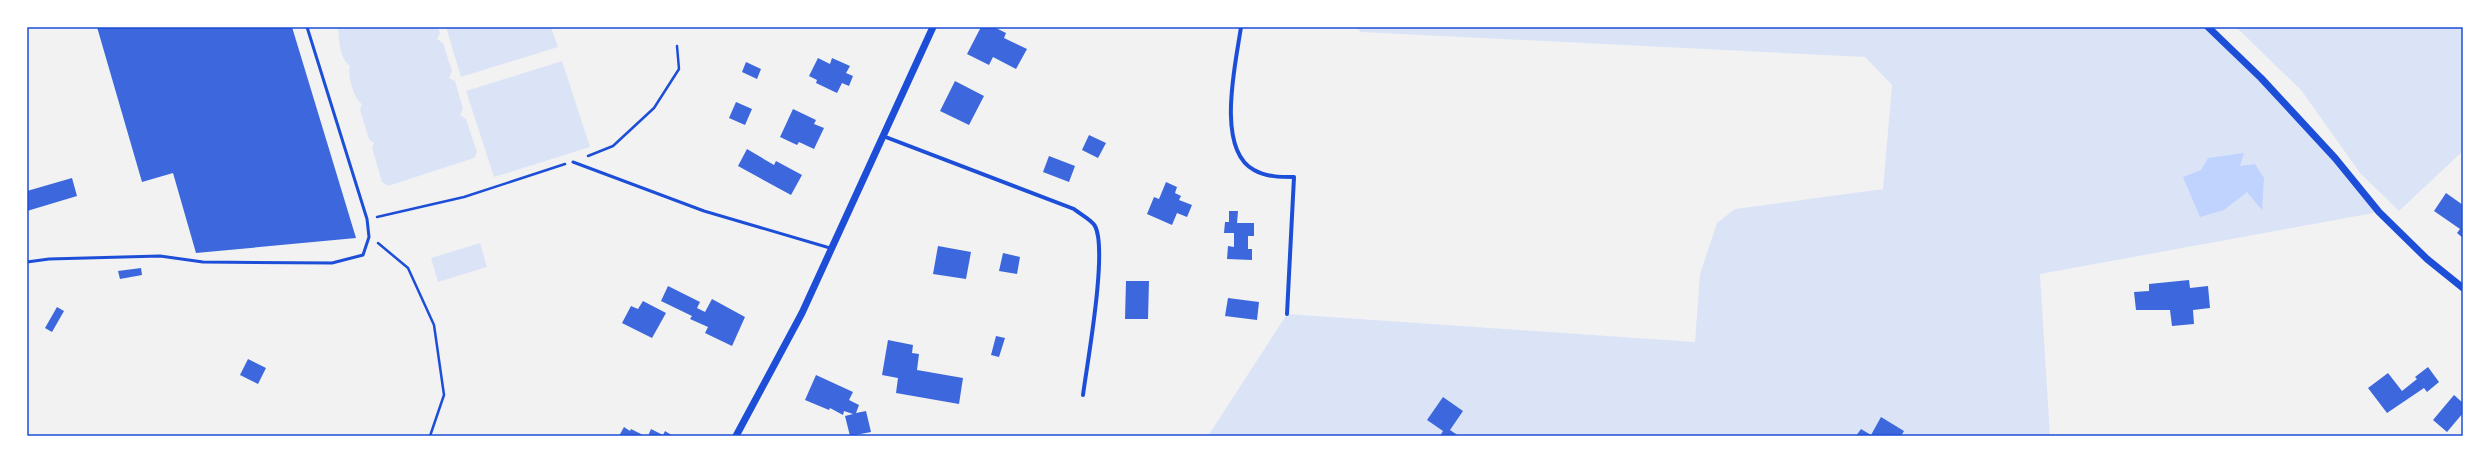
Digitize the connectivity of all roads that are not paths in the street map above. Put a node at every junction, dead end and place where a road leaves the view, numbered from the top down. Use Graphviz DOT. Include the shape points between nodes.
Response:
graph roads {
  1 [pos="308,27"];
  2 [pos="933,27"];
  3 [pos="1241,27"];
  4 [pos="2208,27"];
  5 [pos="882,136"];
  6 [pos="573,162"];
  7 [pos="832,249"];
  8 [pos="27,262"];
  9 [pos="2463,288"];
  10 [pos="1287,314"];
  11 [pos="1083,395"];
  12 [pos="736,436"];
  1 -- 8 [label="lane" via="367,219 369,238 362,255 332,263 203,262 160,256 49,259"];
  2 -- 5 [label="street"];
  3 -- 10 [label="street" via="1231,91 1233,135 1241,158 1254,170 1276,177 1294,177"];
  4 -- 9 [label="street" via="2271,89 2335,158 2379,212 2427,259"];
  5 -- 7 [label="street"];
  5 -- 11 [label="street" via="1074,209 1095,224 1098,233 1099,269"];
  6 -- 7 [label="lane" via="704,211"];
  7 -- 12 [label="street" via="802,313"];
}
